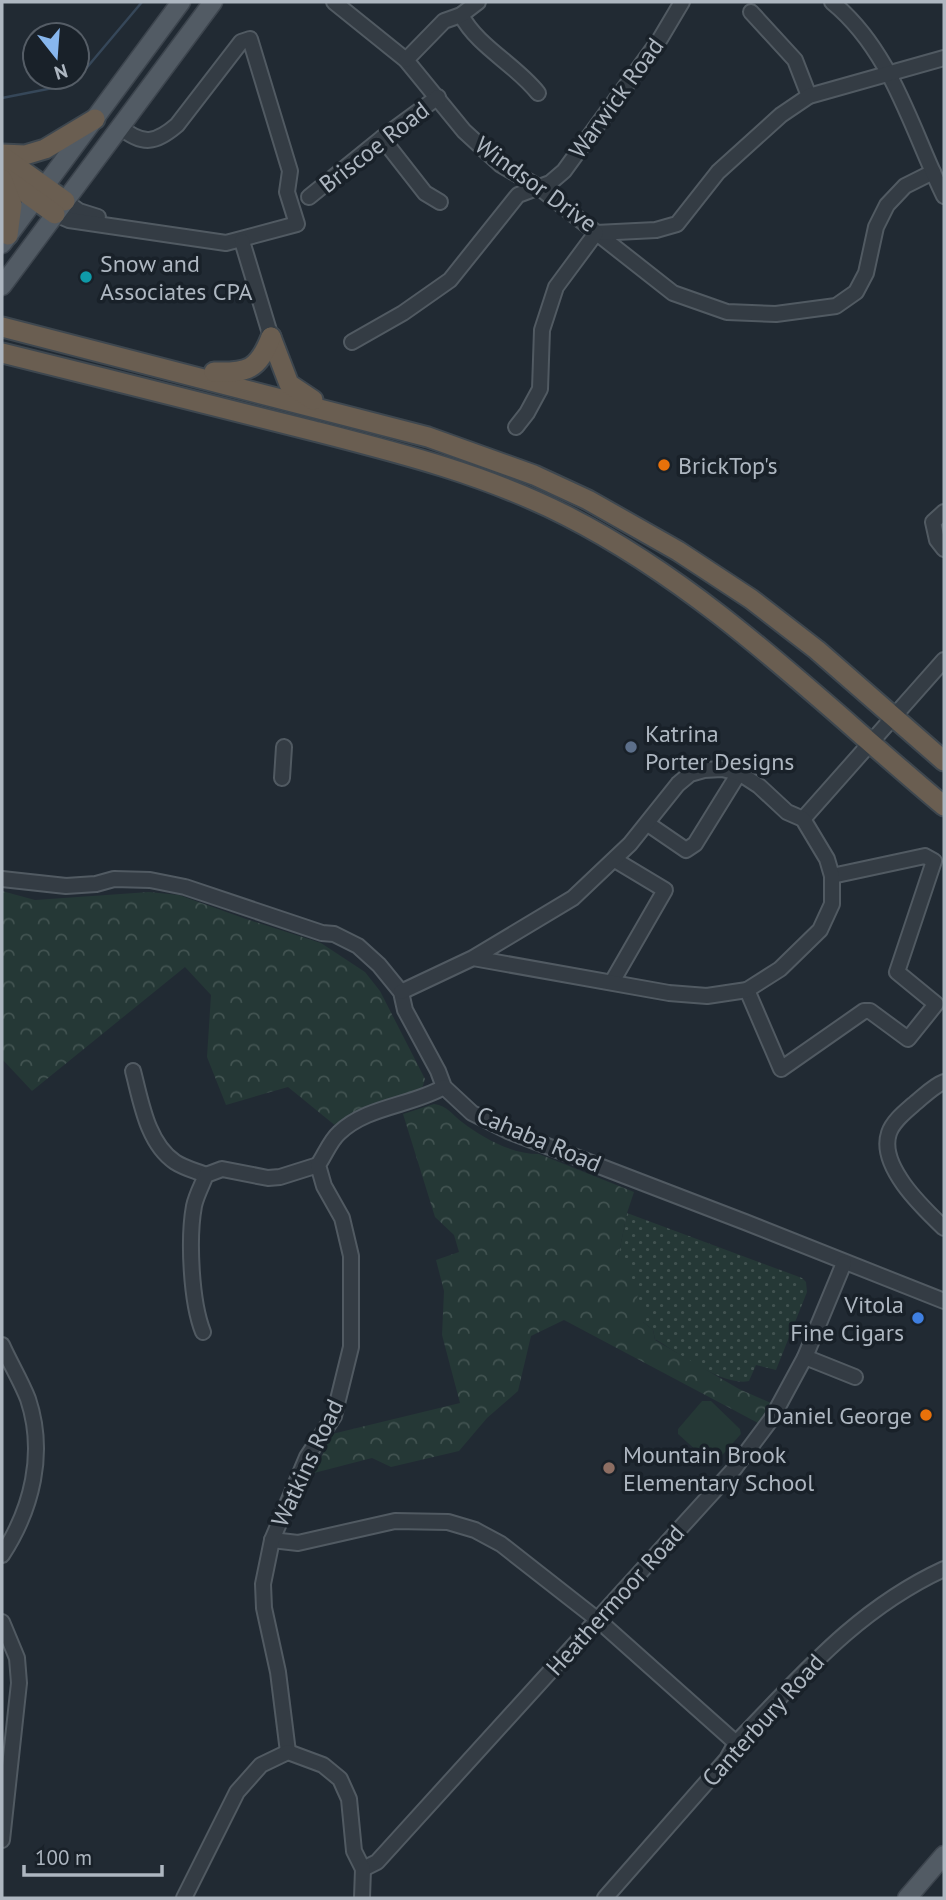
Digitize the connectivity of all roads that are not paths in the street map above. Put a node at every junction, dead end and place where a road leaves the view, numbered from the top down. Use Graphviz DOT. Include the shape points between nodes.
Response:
graph roads {
  1 [pos="181,2"];
  2 [pos="213,2"];
  3 [pos="334,2"];
  4 [pos="478,2"];
  5 [pos="682,2"];
  6 [pos="832,2"];
  7 [pos="751,12"];
  8 [pos="461,15"];
  9 [pos="944,58"];
  10 [pos="406,60"];
  11 [pos="891,74"];
  12 [pos="538,93"];
  13 [pos="809,96"];
  14 [pos="438,97"];
  15 [pos="95,119"];
  16 [pos="120,127"];
  17 [pos="382,138"];
  18 [pos="2,155"];
  19 [pos="933,172"];
  20 [pos="2,177"];
  21 [pos="537,186"];
  22 [pos="41,193"];
  23 [pos="944,196"];
  24 [pos="309,197"];
  25 [pos="440,202"];
  26 [pos="60,207"];
  27 [pos="596,233"];
  28 [pos="5,239"];
  29 [pos="242,240"];
  30 [pos="2,286"];
  31 [pos="11,324"];
  32 [pos="271,337"];
  33 [pos="352,342"];
  34 [pos="2,353"];
  35 [pos="179,371"];
  36 [pos="331,411"];
  37 [pos="516,427"];
  38 [pos="944,512"];
  39 [pos="944,549"];
  40 [pos="944,660"];
  41 [pos="894,716"];
  42 [pos="871,743"];
  43 [pos="284,747"];
  44 [pos="944,761"];
  45 [pos="739,773"];
  46 [pos="282,778"];
  47 [pos="944,806"];
  48 [pos="803,819"];
  49 [pos="648,824"];
  50 [pos="615,860"];
  51 [pos="832,876"];
  52 [pos="2,879"];
  53 [pos="473,958"];
  54 [pos="612,982"];
  55 [pos="747,990"];
  56 [pos="401,992"];
  57 [pos="133,1071"];
  58 [pos="944,1082"];
  59 [pos="438,1090"];
  60 [pos="318,1165"];
  61 [pos="206,1175"];
  62 [pos="944,1228"];
  63 [pos="844,1263"];
  64 [pos="944,1301"];
  65 [pos="203,1332"];
  66 [pos="2,1345"];
  67 [pos="805,1357"];
  68 [pos="855,1377"];
  69 [pos="272,1540"];
  70 [pos="2,1555"];
  71 [pos="944,1569"];
  72 [pos="598,1620"];
  73 [pos="2,1622"];
  74 [pos="736,1743"];
  75 [pos="288,1752"];
  76 [pos="2,1840"];
  77 [pos="944,1855"];
  78 [pos="363,1869"];
  79 [pos="910,1897"];
  80 [pos="184,1898"];
  81 [pos="362,1898"];
  82 [pos="605,1898"];
  1 -- 15 [label="main road"];
  2 -- 16 [label="main road"];
  3 -- 10 [label="street, Windsor Drive"];
  4 -- 8 [label="street"];
  5 -- 21 [label="street, Warwick Road" via="564,171 550,183"];
  6 -- 11 [label="street" via="865,34"];
  7 -- 13 [label="street" via="795,60"];
  8 -- 10 [label="street" via="444,22"];
  8 -- 12 [label="street" via="469,31"];
  9 -- 11 [label="street, Windsor Drive"];
  10 -- 14 [label="street, Windsor Drive"];
  11 -- 13 [label="street, Windsor Drive"];
  11 -- 19 [label="street"];
  13 -- 27 [label="street, Windsor Drive" via="718,172 677,224 656,230"];
  14 -- 17 [label="street, Briscoe Road"];
  14 -- 21 [label="street, Windsor Drive" via="464,131 501,165"];
  15 -- 18 [label="highway" via="45,149"];
  15 -- 22 [label="main road"];
  16 -- 26 [label="main road"];
  16 -- 29 [label="street" via="131,136 153,141 164,135 177,125 241,42 250,39 290,171 287,192 297,224"];
  17 -- 24 [label="street, Briscoe Road"];
  17 -- 25 [label="street" via="425,193"];
  18 -- 22 [label="highway"];
  19 -- 23 [label="street"];
  19 -- 27 [label="street" via="905,186 887,205 876,227 866,273 856,292 836,306 776,314 727,312 673,293"];
  20 -- 22 [label="highway"];
  20 -- 28 [label="highway" via="12,205"];
  21 -- 27 [label="street, Windsor Drive"];
  21 -- 33 [label="street, Warwick Road" via="518,195 450,281"];
  22 -- 26 [label="highway"];
  22 -- 28 [label="main road"];
  26 -- 29 [label="street" via="125,227 226,243"];
  26 -- 30 [label="main road"];
  27 -- 37 [label="street" via="556,287 542,330 540,390"];
  29 -- 32 [label="street"];
  31 -- 35 [label="highway" via="117,345 146,363"];
  32 -- 35 [label="highway" via="249,370"];
  32 -- 36 [label="highway" via="289,384"];
  34 -- 42 [label="highway" via="379,447 473,476 554,510 610,540 718,613"];
  35 -- 36 [label="highway"];
  36 -- 41 [label="highway" via="471,451 588,500 751,599"];
  38 -- 39 [label="street" via="933,522"];
  40 -- 41 [label="street"];
  41 -- 42 [label="street"];
  41 -- 44 [label="highway"];
  42 -- 47 [label="highway"];
  42 -- 48 [label="street"];
  43 -- 46 [label="street"];
  45 -- 48 [label="street"];
  45 -- 49 [label="street" via="722,769 690,774"];
  45 -- 49 [label="street" via="695,844 686,850"];
  48 -- 51 [label="street"];
  49 -- 50 [label="street"];
  50 -- 53 [label="street" via="573,898"];
  50 -- 54 [label="street" via="665,890"];
  51 -- 55 [label="street" via="832,904 820,930 780,970"];
  51 -- 55 [label="street" via="925,856 934,861 897,972 936,1004 908,1039 864,1011 781,1069"];
  52 -- 56 [label="street, Cahaba Road" via="66,886 150,880 185,887 334,934 358,946"];
  53 -- 54 [label="street"];
  53 -- 56 [label="street"];
  54 -- 55 [label="street" via="707,996"];
  56 -- 59 [label="street, Cahaba Road" via="405,1010 438,1071"];
  57 -- 61 [label="street" via="145,1118 161,1149 175,1162"];
  58 -- 62 [label="street" via="901,1116 889,1133 888,1148 891,1162 914,1200"];
  59 -- 60 [label="street" via="362,1117 337,1134"];
  59 -- 63 [label="street, Cahaba Road" via="508,1131"];
  60 -- 61 [label="street" via="280,1177 222,1170"];
  60 -- 69 [label="street, Watkins Road" via="342,1218 351,1256 351,1347 334,1416 306,1457"];
  61 -- 65 [label="street" via="195,1205 191,1244 197,1317"];
  63 -- 64 [label="street, Cahaba Road"];
  63 -- 67 [label="street, Heathermoor Road"];
  66 -- 70 [label="street" via="28,1399 36,1457 31,1495 19,1528"];
  67 -- 68 [label="street"];
  67 -- 72 [label="street, Heathermoor Road" via="772,1419 734,1469"];
  69 -- 72 [label="street" via="298,1543 396,1521 448,1522 501,1544"];
  69 -- 75 [label="street, Watkins Road" via="264,1604"];
  71 -- 74 [label="street, Canterbury Road" via="872,1610 829,1647"];
  72 -- 74 [label="street"];
  72 -- 78 [label="street, Heathermoor Road" via="377,1863"];
  73 -- 76 [label="street" via="17,1658 19,1683"];
  74 -- 82 [label="street, Canterbury Road"];
  75 -- 78 [label="street" via="323,1765 340,1779 349,1799 355,1852"];
  75 -- 80 [label="street" via="261,1765 237,1792"];
  77 -- 79 [label="main road"];
  78 -- 81 [label="street"];
}
